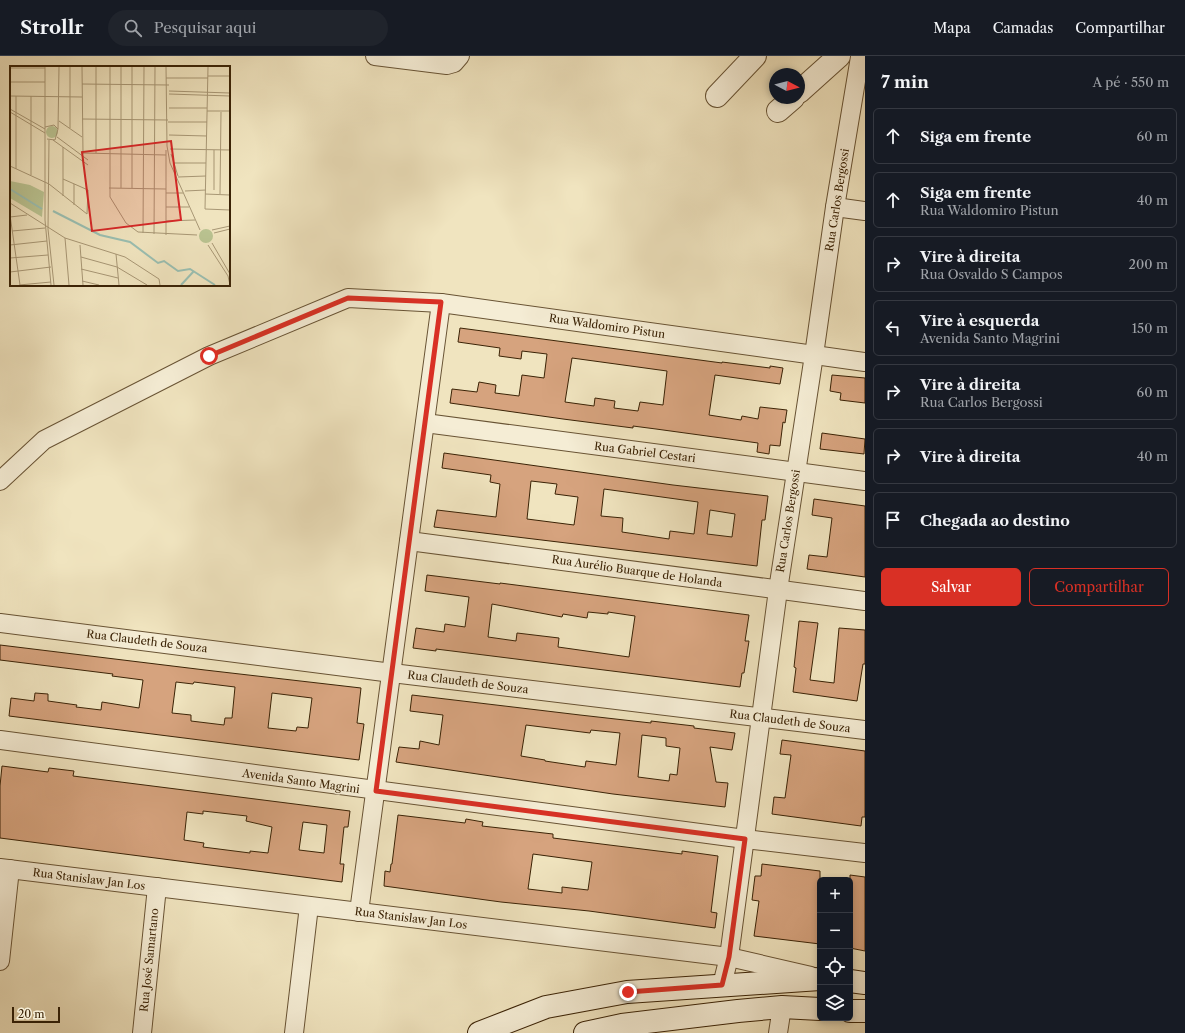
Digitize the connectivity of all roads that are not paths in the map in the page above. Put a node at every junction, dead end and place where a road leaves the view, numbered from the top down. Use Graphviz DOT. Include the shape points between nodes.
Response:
graph roads {
  1 [pos="375,56"];
  2 [pos="755,56"];
  3 [pos="853,57"];
  4 [pos="457,59"];
  5 [pos="805,88"];
  6 [pos="717,96"];
  7 [pos="835,207"];
  8 [pos="865,211"];
  9 [pos="441,302"];
  10 [pos="814,355"];
  11 [pos="865,362"];
  12 [pos="426,423"];
  13 [pos="796,472"];
  14 [pos="0,481"];
  15 [pos="865,481"];
  16 [pos="408,541"];
  17 [pos="778,590"];
  18 [pos="865,601"];
  19 [pos="0,623"];
  20 [pos="392,673"];
  21 [pos="761,717"];
  22 [pos="865,730"];
  23 [pos="0,740"];
  24 [pos="376,791"];
  25 [pos="745,839"];
  26 [pos="865,853"];
  27 [pos="5,869"];
  28 [pos="157,887"];
  29 [pos="309,906"];
  30 [pos="359,912"];
  31 [pos="729,957"];
  32 [pos="0,961"];
  33 [pos="817,977"];
  34 [pos="817,978"];
  35 [pos="853,981"];
  36 [pos="865,982"];
  37 [pos="722,985"];
  38 [pos="782,1007"];
  39 [pos="817,1009"];
  40 [pos="853,1010"];
  41 [pos="865,1011"];
  42 [pos="622,1029"];
  43 [pos="142,1033"];
  44 [pos="294,1033"];
  45 [pos="479,1033"];
  46 [pos="584,1033"];
  47 [pos="778,1033"];
  1 -- 4 [label="street" via="448,65"];
  2 -- 6 [label="main road"];
  3 -- 5 [label="main road"];
  3 -- 7 [label="street, Rua Carlos Bergossi"];
  7 -- 8 [label="street"];
  7 -- 10 [label="street, Rua Carlos Bergossi"];
  9 -- 10 [label="street, Rua Waldomiro Pistun"];
  9 -- 12 [label="street"];
  9 -- 14 [label="street, Rua Waldomiro Pistun" via="348,298 209,356 44,440"];
  10 -- 11 [label="street, Rua Waldomiro Pistun"];
  10 -- 13 [label="street, Rua Carlos Bergossi"];
  12 -- 13 [label="street, Rua Gabriel Cestari"];
  12 -- 16 [label="street"];
  13 -- 15 [label="street, Rua Gabriel Cestari"];
  13 -- 17 [label="street, Rua Carlos Bergossi"];
  16 -- 17 [label="street, Rua Aurélio Buarque de Holanda"];
  16 -- 20 [label="street"];
  17 -- 18 [label="street, Rua Aurélio Buarque de Holanda"];
  17 -- 21 [label="street, Rua Carlos Bergossi"];
  19 -- 20 [label="street, Rua Claudeth de Souza"];
  20 -- 21 [label="street, Rua Claudeth de Souza"];
  20 -- 24 [label="street"];
  21 -- 22 [label="street, Rua Claudeth de Souza"];
  21 -- 25 [label="street, Rua Carlos Bergossi"];
  23 -- 24 [label="street, Avenida Santo Magrini"];
  24 -- 25 [label="street, Avenida Santo Magrini"];
  24 -- 30 [label="street"];
  25 -- 26 [label="street, Avenida Santo Magrini"];
  25 -- 31 [label="street, Rua Carlos Bergossi"];
  27 -- 28 [label="street, Rua Stanislaw Jan Los"];
  27 -- 32 [label="street"];
  28 -- 29 [label="street, Rua Stanislaw Jan Los"];
  28 -- 43 [label="street, Rua José Samartano"];
  29 -- 30 [label="street, Rua Stanislaw Jan Los"];
  29 -- 44 [label="street"];
  30 -- 31 [label="street, Rua Stanislaw Jan Los"];
  31 -- 33 [label="street, Rua Stanislaw Jan Los"];
  31 -- 37 [label="street, Rua Carlos Bergossi"];
  34 -- 37 [label="main road"];
  35 -- 36 [label="main road"];
  37 -- 45 [label="main road" via="628,992 546,1007"];
  38 -- 39 [label="main road"];
  38 -- 42 [label="main road"];
  38 -- 47 [label="street"];
  40 -- 41 [label="main road"];
  42 -- 46 [label="main road"];
}
